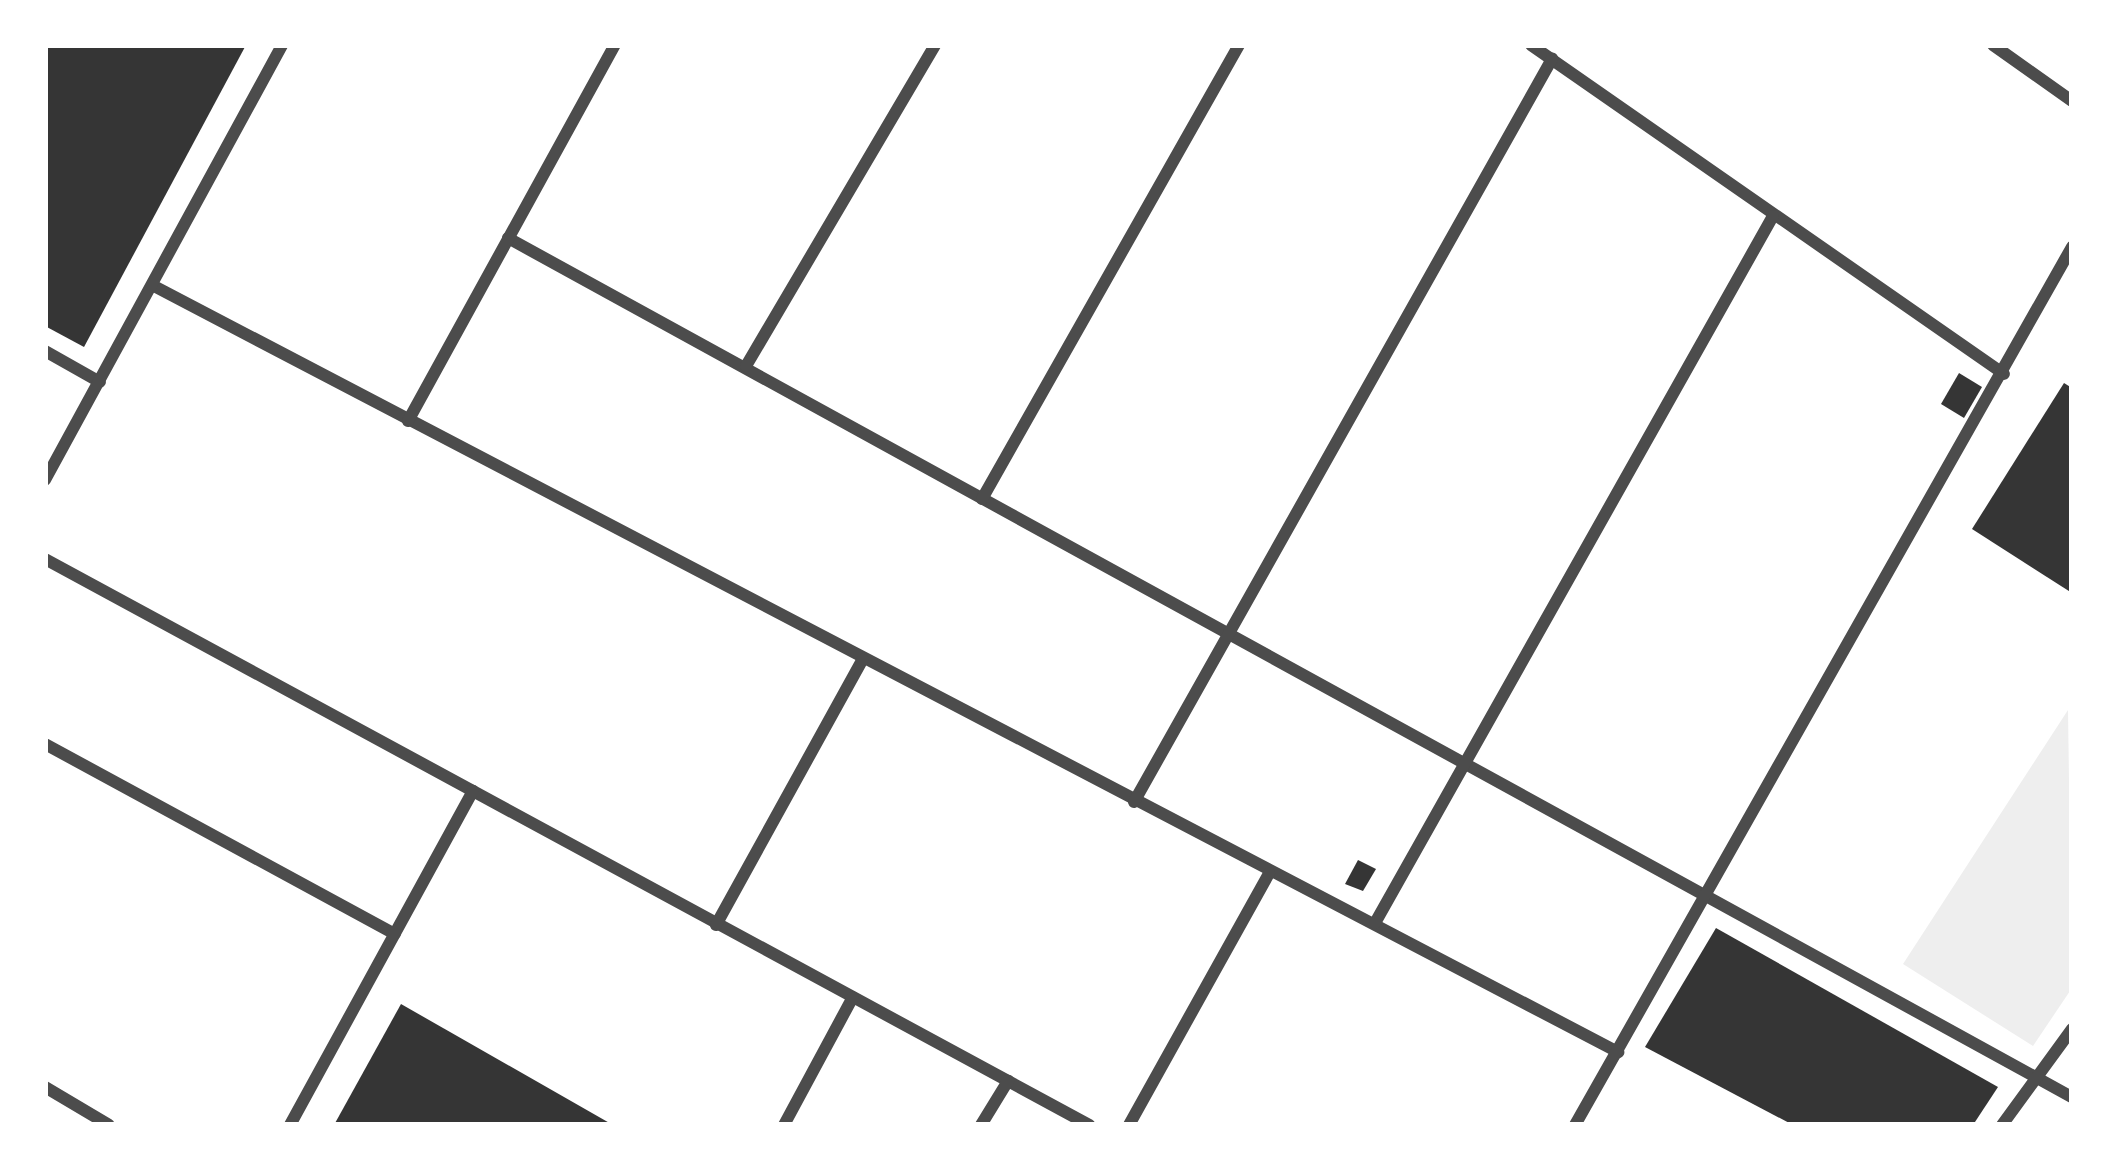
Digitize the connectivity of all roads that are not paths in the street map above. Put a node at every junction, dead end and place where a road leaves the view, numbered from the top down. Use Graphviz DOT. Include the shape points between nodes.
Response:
graph roads {
  1 [pos="282,45"];
  2 [pos="614,45"];
  3 [pos="935,45"];
  4 [pos="1239,45"];
  5 [pos="1531,45"];
  6 [pos="1993,45"];
  7 [pos="1552,59"];
  8 [pos="2072,101"];
  9 [pos="1773,215"];
  10 [pos="508,238"];
  11 [pos="2072,247"];
  12 [pos="152,285"];
  13 [pos="45,351"];
  14 [pos="746,366"];
  15 [pos="2004,374"];
  16 [pos="100,382"];
  17 [pos="408,422"];
  18 [pos="45,480"];
  19 [pos="982,499"];
  20 [pos="45,559"];
  21 [pos="1228,632"];
  22 [pos="862,660"];
  23 [pos="45,744"];
  24 [pos="1462,768"];
  25 [pos="472,791"];
  26 [pos="1134,802"];
  27 [pos="1269,873"];
  28 [pos="1705,900"];
  29 [pos="1375,923"];
  30 [pos="716,925"];
  31 [pos="395,934"];
  32 [pos="854,997"];
  33 [pos="2072,1029"];
  34 [pos="1618,1052"];
  35 [pos="2036,1078"];
  36 [pos="1008,1081"];
  37 [pos="45,1087"];
  38 [pos="2072,1097"];
  39 [pos="109,1125"];
  40 [pos="290,1125"];
  41 [pos="784,1125"];
  42 [pos="981,1125"];
  43 [pos="1089,1125"];
  44 [pos="1129,1125"];
  45 [pos="1575,1125"];
  46 [pos="2002,1125"];
  1 -- 12 [label="street"];
  2 -- 10 [label="street"];
  3 -- 14 [label="street"];
  4 -- 19 [label="street"];
  5 -- 7 [label="street"];
  6 -- 8 [label="street"];
  7 -- 9 [label="street"];
  7 -- 21 [label="street"];
  9 -- 15 [label="street"];
  9 -- 24 [label="street"];
  10 -- 14 [label="street"];
  10 -- 17 [label="street"];
  11 -- 15 [label="street"];
  12 -- 16 [label="street"];
  12 -- 17 [label="street"];
  13 -- 16 [label="street"];
  14 -- 19 [label="street"];
  15 -- 28 [label="street"];
  16 -- 18 [label="street"];
  17 -- 22 [label="street"];
  19 -- 21 [label="street"];
  20 -- 25 [label="street"];
  21 -- 24 [label="street"];
  21 -- 26 [label="street"];
  22 -- 26 [label="street"];
  22 -- 30 [label="street"];
  23 -- 31 [label="street"];
  24 -- 28 [label="street"];
  24 -- 29 [label="street"];
  25 -- 30 [label="street"];
  25 -- 31 [label="street"];
  26 -- 27 [label="street"];
  27 -- 29 [label="street"];
  27 -- 44 [label="street"];
  28 -- 34 [label="street"];
  28 -- 35 [label="street"];
  29 -- 34 [label="street"];
  30 -- 32 [label="street"];
  31 -- 40 [label="street"];
  32 -- 36 [label="street"];
  32 -- 41 [label="street"];
  33 -- 35 [label="street"];
  34 -- 45 [label="street"];
  35 -- 38 [label="street"];
  35 -- 46 [label="street"];
  36 -- 42 [label="street"];
  36 -- 43 [label="street"];
  37 -- 39 [label="street"];
}
